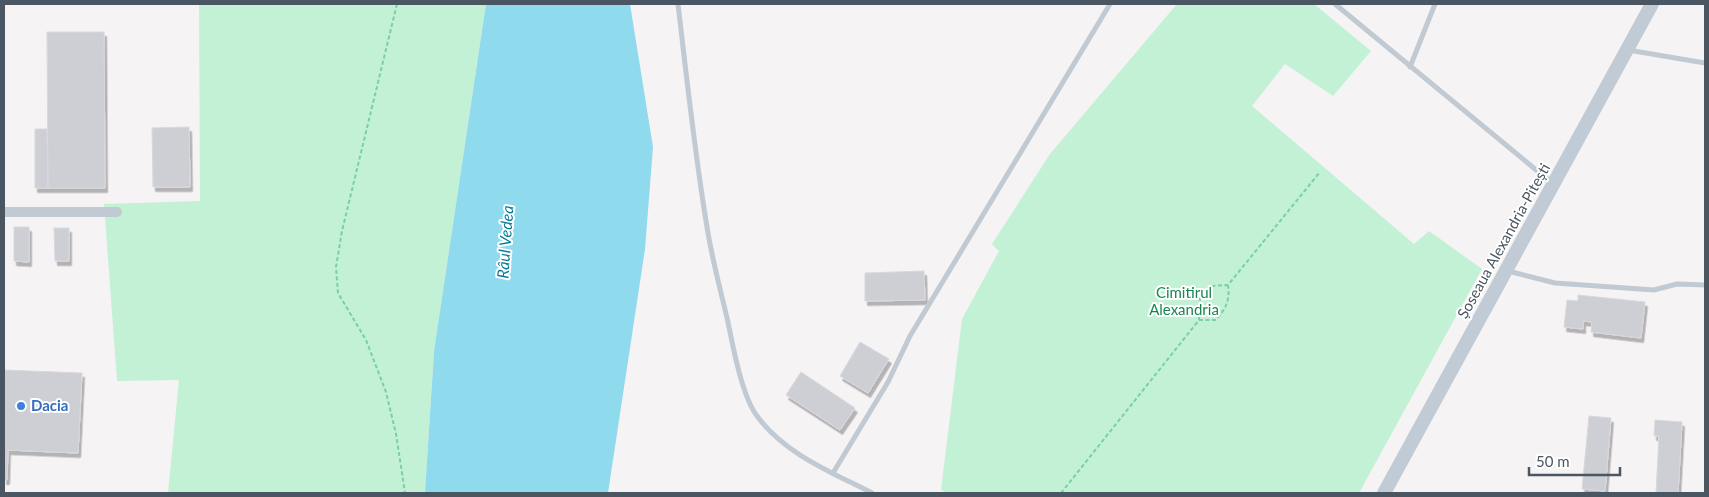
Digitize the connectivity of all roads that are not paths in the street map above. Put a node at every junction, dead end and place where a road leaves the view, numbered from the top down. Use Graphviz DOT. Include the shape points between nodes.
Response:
graph roads {
  1 [pos="678,4"];
  2 [pos="1110,4"];
  3 [pos="1335,4"];
  4 [pos="1435,4"];
  5 [pos="1652,4"];
  6 [pos="1627,50"];
  7 [pos="1705,63"];
  8 [pos="1410,67"];
  9 [pos="1554,185"];
  10 [pos="4,212"];
  11 [pos="117,212"];
  12 [pos="1507,271"];
  13 [pos="1705,285"];
  14 [pos="833,473"];
  15 [pos="872,493"];
  16 [pos="1384,493"];
  1 -- 14 [label="lane" via="708,235 747,394 756,414 779,440"];
  2 -- 14 [label="lane" via="910,336 888,382"];
  3 -- 8 [label="lane"];
  4 -- 8 [label="lane"];
  5 -- 6 [label="main road, Șoseaua Alexandria-Pitești"];
  6 -- 7 [label="lane"];
  6 -- 9 [label="main road, Șoseaua Alexandria-Pitești"];
  8 -- 9 [label="lane"];
  9 -- 12 [label="main road, Șoseaua Alexandria-Pitești"];
  10 -- 11 [label="street"];
  12 -- 13 [label="lane" via="1555,282 1654,290 1677,284"];
  12 -- 16 [label="main road, Șoseaua Alexandria-Pitești"];
  14 -- 15 [label="lane"];
}
